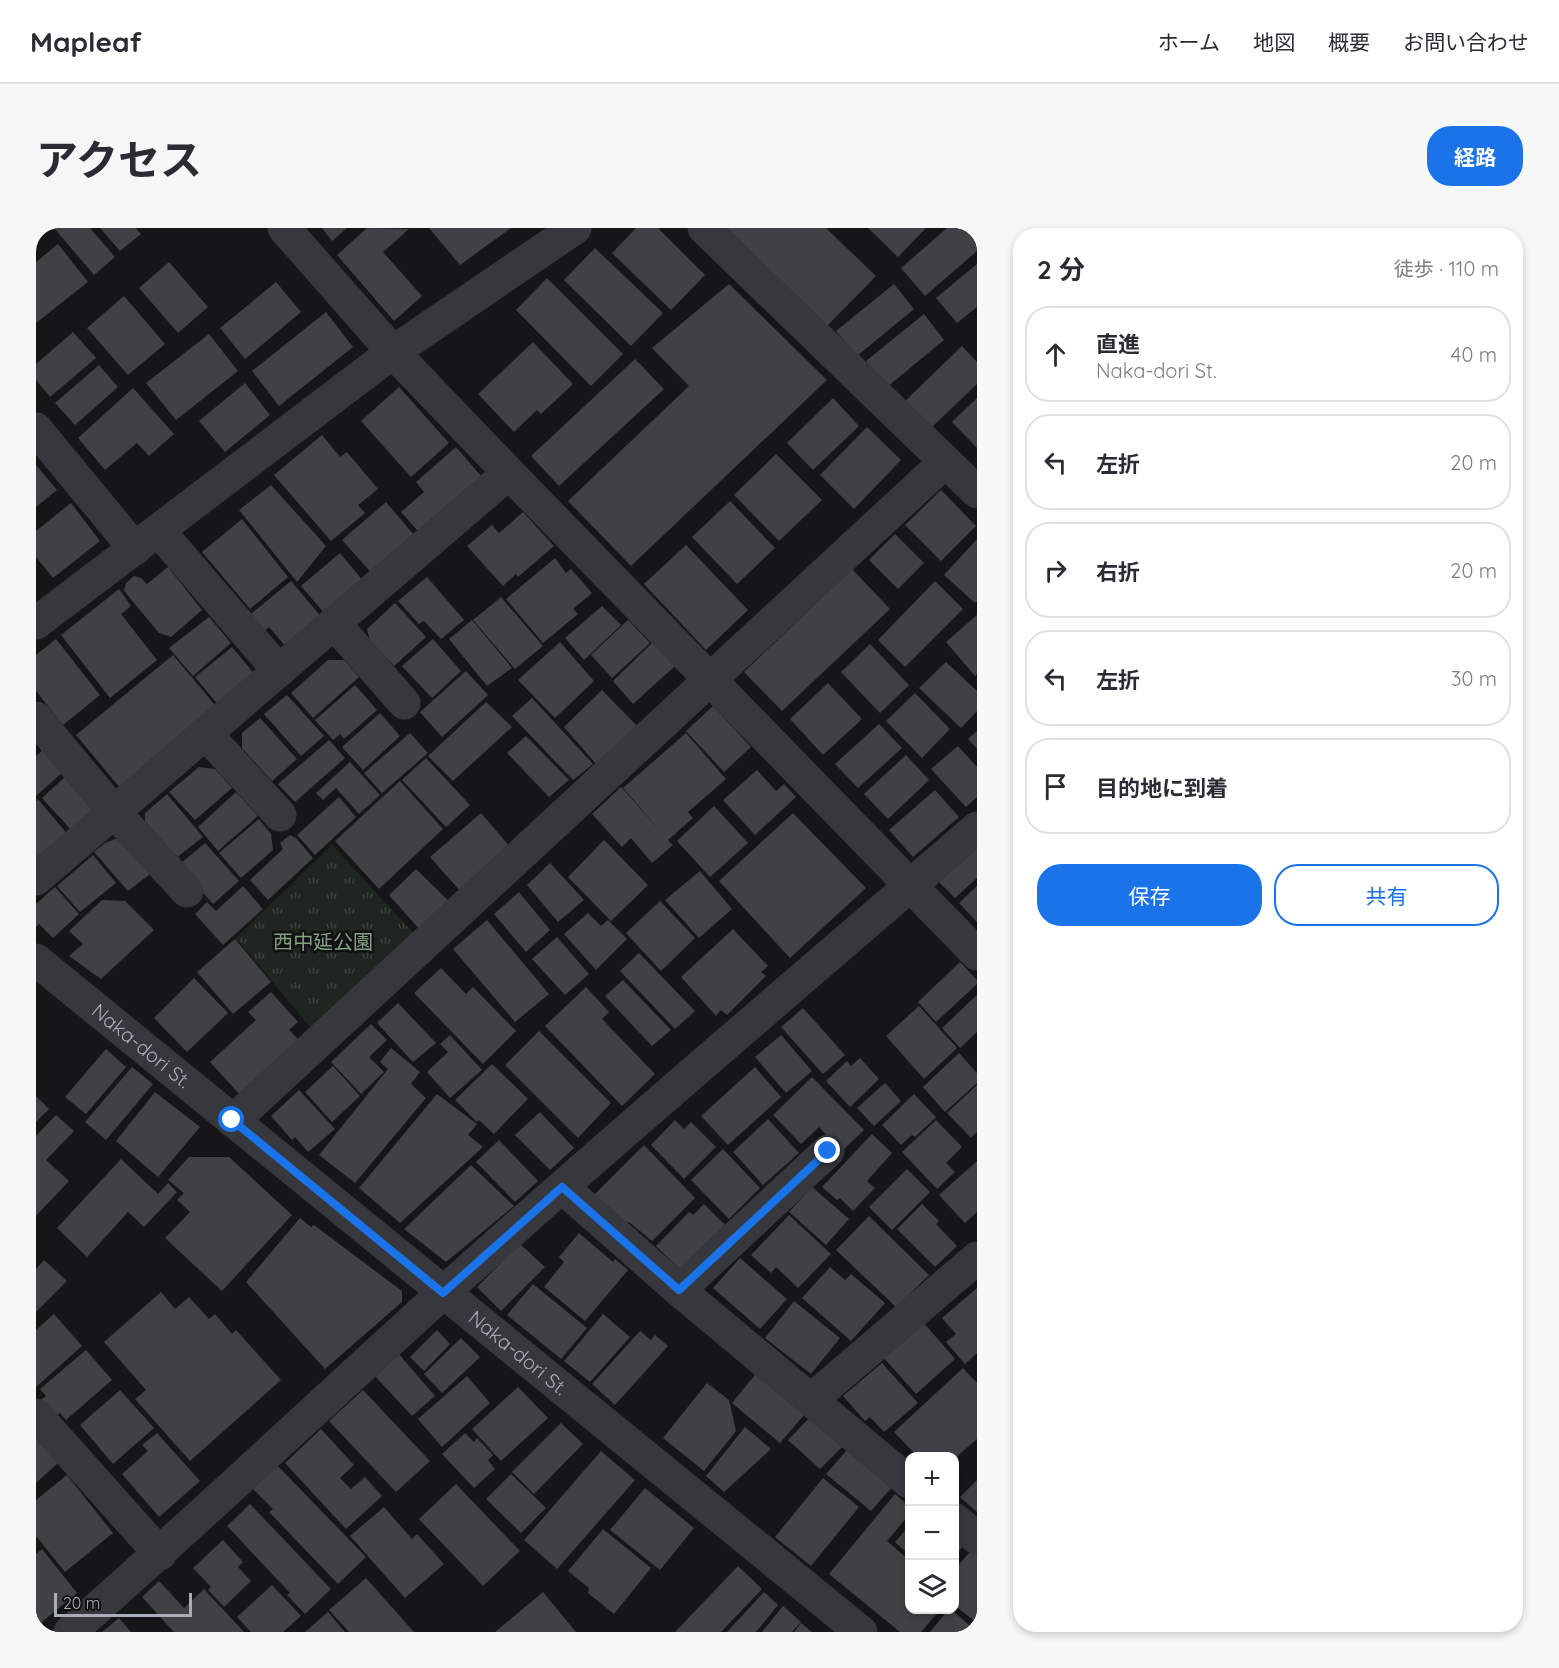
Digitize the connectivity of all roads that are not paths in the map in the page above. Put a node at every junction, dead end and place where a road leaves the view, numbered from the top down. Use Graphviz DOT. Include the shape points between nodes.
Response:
graph roads {
  1 [pos="284,228"];
  2 [pos="575,228"];
  3 [pos="704,228"];
  4 [pos="393,352"];
  5 [pos="36,429"];
  6 [pos="945,462"];
  7 [pos="509,473"];
  8 [pos="976,490"];
  9 [pos="147,540"];
  10 [pos="36,623"];
  11 [pos="334,623"];
  12 [pos="279,671"];
  13 [pos="709,678"];
  14 [pos="404,703"];
  15 [pos="36,718"];
  16 [pos="205,734"];
  17 [pos="114,812"];
  18 [pos="280,815"];
  19 [pos="977,828"];
  20 [pos="36,879"];
  21 [pos="910,886"];
  22 [pos="187,891"];
  23 [pos="977,954"];
  24 [pos="39,970"];
  25 [pos="232,1120"];
  26 [pos="828,1151"];
  27 [pos="562,1187"];
  28 [pos="977,1258"];
  29 [pos="679,1290"];
  30 [pos="443,1293"];
  31 [pos="811,1400"];
  32 [pos="36,1415"];
  33 [pos="905,1479"];
  34 [pos="959,1523"];
  35 [pos="977,1538"];
  36 [pos="160,1554"];
  37 [pos="69,1632"];
  38 [pos="861,1632"];
  1 -- 4 [label="street"];
  2 -- 4 [label="street"];
  3 -- 6 [label="street"];
  4 -- 7 [label="street"];
  4 -- 9 [label="street"];
  5 -- 9 [label="street"];
  6 -- 8 [label="street"];
  6 -- 13 [label="street"];
  7 -- 11 [label="street"];
  7 -- 13 [label="street"];
  9 -- 10 [label="street"];
  9 -- 12 [label="street"];
  11 -- 12 [label="street"];
  11 -- 14 [label="street"];
  12 -- 16 [label="street"];
  13 -- 21 [label="street"];
  13 -- 25 [label="street"];
  15 -- 17 [label="street"];
  16 -- 17 [label="street"];
  16 -- 18 [label="street"];
  17 -- 20 [label="street"];
  17 -- 22 [label="street"];
  19 -- 21 [label="street"];
  21 -- 23 [label="street"];
  21 -- 27 [label="street"];
  24 -- 25 [label="street, Naka-dori St."];
  25 -- 30 [label="street, Naka-dori St."];
  26 -- 29 [label="street"];
  27 -- 29 [label="street"];
  27 -- 30 [label="street"];
  28 -- 31 [label="street"];
  29 -- 31 [label="street"];
  30 -- 36 [label="street"];
  30 -- 38 [label="street, Naka-dori St."];
  31 -- 33 [label="street"];
  32 -- 36 [label="street"];
  34 -- 35 [label="street"];
  36 -- 37 [label="street"];
}
